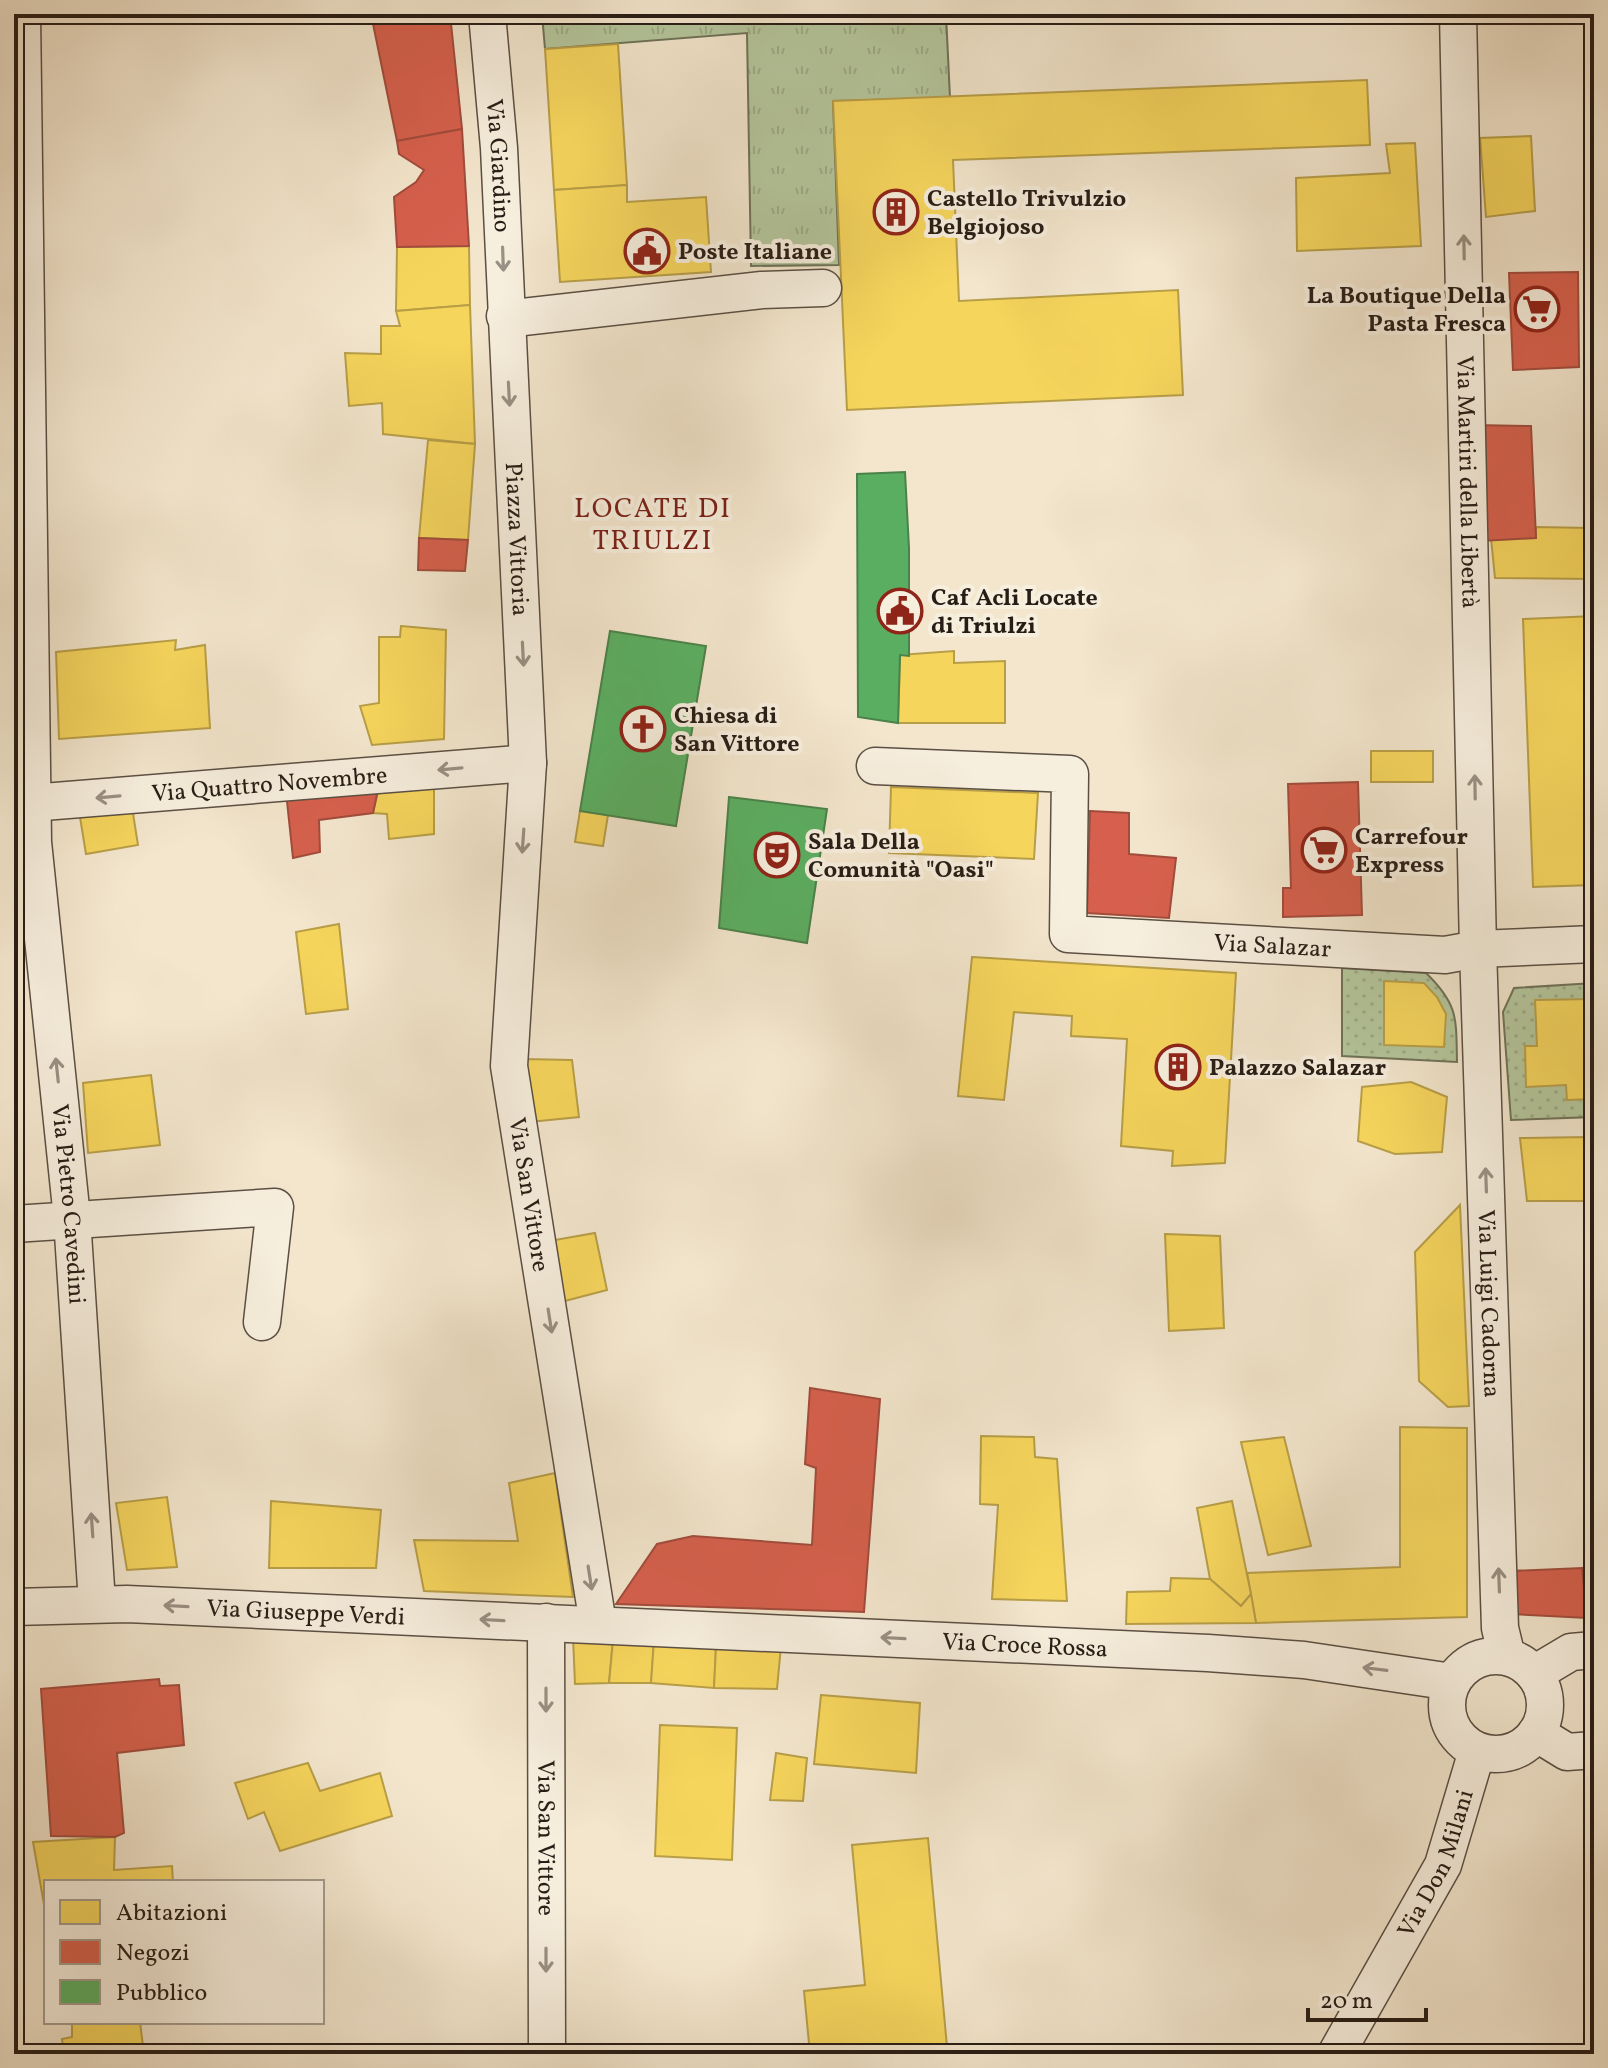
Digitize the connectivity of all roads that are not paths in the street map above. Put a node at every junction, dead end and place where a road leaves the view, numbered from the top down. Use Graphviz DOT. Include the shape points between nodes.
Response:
graph roads {
  1 [pos="22,14"];
  2 [pos="487,14"];
  3 [pos="1458,14"];
  4 [pos="823,288"];
  5 [pos="505,316"];
  6 [pos="528,763"];
  7 [pos="875,766"];
  8 [pos="24,809"];
  9 [pos="1594,944"];
  10 [pos="1478,949"];
  11 [pos="72,1218"];
  12 [pos="14,1224"];
  13 [pos="262,1322"];
  14 [pos="97,1603"];
  15 [pos="14,1607"];
  16 [pos="546,1622"];
  17 [pos="598,1624"];
  18 [pos="1594,1650"];
  19 [pos="1520,1666"];
  20 [pos="1452,1682"];
  21 [pos="1536,1733"];
  22 [pos="1594,1750"];
  23 [pos="1477,1751"];
  24 [pos="547,2054"];
  25 [pos="1336,2054"];
  1 -- 8 [label="street, Via Pietro Cavedini"];
  2 -- 5 [label="street, Via Giardino, one-way" via="499,148"];
  10 -- 3 [label="street, Via Martiri della Libertà, one-way"];
  4 -- 5 [label="street"];
  5 -- 6 [label="street, Piazza Vittoria, one-way"];
  6 -- 8 [label="street, Via Quattro Novembre, one-way" via="43,802"];
  6 -- 17 [label="street, Via San Vittore, one-way" via="509,1066"];
  7 -- 10 [label="street, Via Salazar" via="1070,774 1068,934 1445,955"];
  11 -- 8 [label="street, Via Pietro Cavedini, one-way" via="33,842"];
  9 -- 10 [label="street, Via Salazar"];
  19 -- 10 [label="street, Via Luigi Cadorna, one-way" via="1500,1628"];
  11 -- 12 [label="street"];
  11 -- 13 [label="street" via="275,1207"];
  14 -- 11 [label="street, Via Pietro Cavedini, one-way"];
  14 -- 15 [label="street, Via Giuseppe Verdi"];
  16 -- 14 [label="street, Via Giuseppe Verdi, one-way"];
  16 -- 17 [label="street, Via Giuseppe Verdi"];
  16 -- 24 [label="street, Via San Vittore, one-way"];
  20 -- 17 [label="street, Via Croce Rossa, one-way" via="1281,1657"];
  18 -- 19 [label="street"];
  19 -- 20 [label="street" via="1491,1656 1462,1669"];
  19 -- 21 [label="street" via="1542,1687 1545,1703"];
  20 -- 23 [label="street" via="1447,1714 1452,1730"];
  21 -- 22 [label="street" via="1567,1752"];
  21 -- 23 [label="street" via="1510,1753"];
  23 -- 25 [label="street, Via Don Milani" via="1443,1865"];
}
